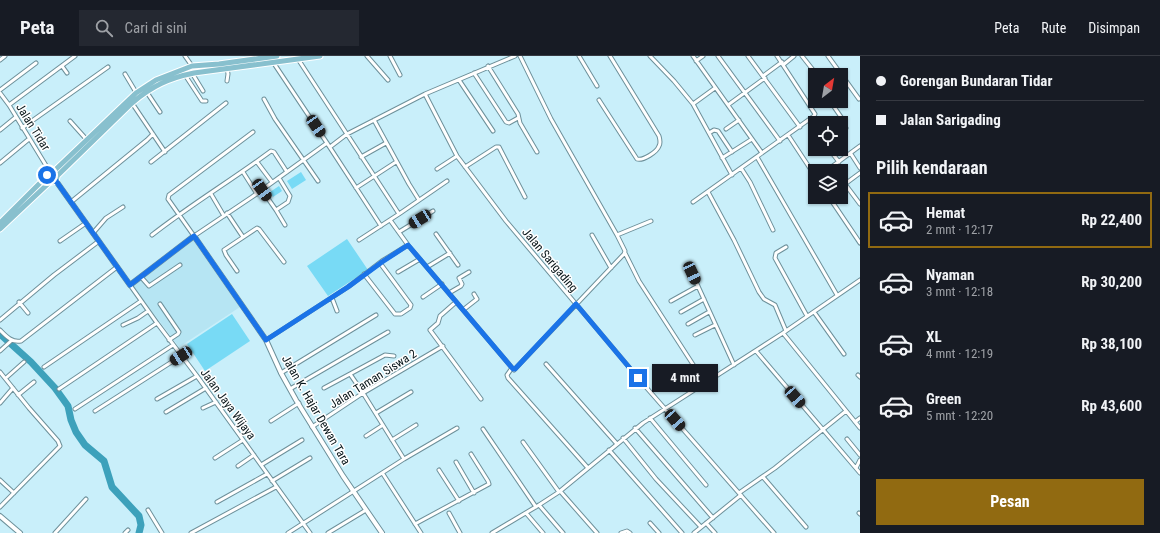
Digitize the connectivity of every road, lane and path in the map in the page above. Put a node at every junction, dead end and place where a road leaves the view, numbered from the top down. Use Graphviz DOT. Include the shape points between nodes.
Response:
graph roads {
  1 [pos="5,56"];
  2 [pos="185,56"];
  3 [pos="277,56"];
  4 [pos="320,56"];
  5 [pos="367,56"];
  6 [pos="390,56"];
  7 [pos="515,56"];
  8 [pos="520,56"];
  9 [pos="579,56"];
  10 [pos="610,56"];
  11 [pos="650,56"];
  12 [pos="693,56"];
  13 [pos="703,56"];
  14 [pos="718,56"];
  15 [pos="748,56"];
  16 [pos="776,56"];
  17 [pos="794,56"];
  18 [pos="802,56"];
  19 [pos="828,56"];
  20 [pos="73,57"];
  21 [pos="264,57"];
  22 [pos="296,58"];
  23 [pos="0,60"];
  24 [pos="696,61"];
  25 [pos="36,62"];
  26 [pos="273,62"];
  27 [pos="782,63"];
  28 [pos="62,66"];
  29 [pos="192,66"];
  30 [pos="488,66"];
  31 [pos="108,67"];
  32 [pos="227,68"];
  33 [pos="811,68"];
  34 [pos="474,72"];
  35 [pos="68,73"];
  36 [pos="125,74"];
  37 [pos="192,74"];
  38 [pos="185,75"];
  39 [pos="400,75"];
  40 [pos="764,77"];
  41 [pos="388,80"];
  42 [pos="459,80"];
  43 [pos="227,81"];
  44 [pos="597,86"];
  45 [pos="715,88"];
  46 [pos="203,91"];
  47 [pos="146,92"];
  48 [pos="746,92"];
  49 [pos="0,94"];
  50 [pos="425,94"];
  51 [pos="137,95"];
  52 [pos="264,99"];
  53 [pos="600,100"];
  54 [pos="859,100"];
  55 [pos="206,101"];
  56 [pos="132,103"];
  57 [pos="226,103"];
  58 [pos="694,104"];
  59 [pos="9,105"];
  60 [pos="728,105"];
  61 [pos="160,112"];
  62 [pos="814,116"];
  63 [pos="16,117"];
  64 [pos="518,118"];
  65 [pos="374,120"];
  66 [pos="739,120"];
  67 [pos="70,121"];
  68 [pos="808,121"];
  69 [pos="800,127"];
  70 [pos="22,128"];
  71 [pos="0,130"];
  72 [pos="726,130"];
  73 [pos="493,131"];
  74 [pos="253,132"];
  75 [pos="710,133"];
  76 [pos="153,134"];
  77 [pos="347,134"];
  78 [pos="788,135"];
  79 [pos="29,139"];
  80 [pos="752,139"];
  81 [pos="87,140"];
  82 [pos="780,141"];
  83 [pos="328,143"];
  84 [pos="386,143"];
  85 [pos="860,146"];
  86 [pos="330,147"];
  87 [pos="165,152"];
  88 [pos="537,152"];
  89 [pos="732,152"];
  90 [pos="762,153"];
  91 [pos="851,154"];
  92 [pos="457,156"];
  93 [pos="834,156"];
  94 [pos="361,157"];
  95 [pos="757,157"];
  96 [pos="722,158"];
  97 [pos="304,159"];
  98 [pos="151,162"];
  99 [pos="257,162"];
  100 [pos="396,162"];
  101 [pos="838,162"];
  102 [pos="0,163"];
  103 [pos="835,164"];
  104 [pos="808,165"];
  105 [pos="465,167"];
  106 [pos="741,168"];
  107 [pos="860,168"];
  108 [pos="438,169"];
  109 [pos="243,172"];
  110 [pos="287,172"];
  111 [pos="860,173"];
  112 [pos="732,175"];
  113 [pos="54,176"];
  114 [pos="374,176"];
  115 [pos="279,178"];
  116 [pos="318,181"];
  117 [pos="447,181"];
  118 [pos="272,182"];
  119 [pos="848,182"];
  120 [pos="848,187"];
  121 [pos="356,188"];
  122 [pos="262,190"];
  123 [pos="708,192"];
  124 [pos="211,194"];
  125 [pos="257,194"];
  126 [pos="525,197"];
  127 [pos="419,200"];
  128 [pos="71,202"];
  129 [pos="693,202"];
  130 [pos="834,204"];
  131 [pos="860,204"];
  132 [pos="123,207"];
  133 [pos="276,210"];
  134 [pos="433,211"];
  135 [pos="179,214"];
  136 [pos="225,214"];
  137 [pos="399,214"];
  138 [pos="390,220"];
  139 [pos="651,221"];
  140 [pos="0,222"];
  141 [pos="86,223"];
  142 [pos="286,225"];
  143 [pos="381,226"];
  144 [pos="0,229"];
  145 [pos="773,230"];
  146 [pos="399,232"];
  147 [pos="93,233"];
  148 [pos="436,234"];
  149 [pos="152,235"];
  150 [pos="592,235"];
  151 [pos="617,235"];
  152 [pos="194,236"];
  153 [pos="244,237"];
  154 [pos="359,240"];
  155 [pos="60,241"];
  156 [pos="99,241"];
  157 [pos="860,243"];
  158 [pos="408,245"];
  159 [pos="786,247"];
  160 [pos="450,253"];
  161 [pos="625,253"];
  162 [pos="420,259"];
  163 [pos="284,262"];
  164 [pos="380,263"];
  165 [pos="180,265"];
  166 [pos="458,265"];
  167 [pos="117,267"];
  168 [pos="427,267"];
  169 [pos="611,268"];
  170 [pos="237,271"];
  171 [pos="398,272"];
  172 [pos="469,272"];
  173 [pos="692,273"];
  174 [pos="364,274"];
  175 [pos="141,277"];
  176 [pos="860,280"];
  177 [pos="442,284"];
  178 [pos="130,285"];
  179 [pos="698,286"];
  180 [pos="449,293"];
  181 [pos="474,294"];
  182 [pos="837,295"];
  183 [pos="423,297"];
  184 [pos="332,298"];
  185 [pos="704,299"];
  186 [pos="141,301"];
  187 [pos="671,301"];
  188 [pos="19,302"];
  189 [pos="456,302"];
  190 [pos="160,304"];
  191 [pos="576,304"];
  192 [pos="463,310"];
  193 [pos="148,311"];
  194 [pos="337,311"];
  195 [pos="681,312"];
  196 [pos="709,312"];
  197 [pos="814,312"];
  198 [pos="28,313"];
  199 [pos="376,316"];
  200 [pos="807,316"];
  201 [pos="0,320"];
  202 [pos="157,324"];
  203 [pos="688,324"];
  204 [pos="123,325"];
  205 [pos="715,325"];
  206 [pos="0,330"];
  207 [pos="388,332"];
  208 [pos="784,332"];
  209 [pos="694,335"];
  210 [pos="169,340"];
  211 [pos="266,340"];
  212 [pos="11,341"];
  213 [pos="173,345"];
  214 [pos="443,346"];
  215 [pos="0,351"];
  216 [pos="756,351"];
  217 [pos="844,354"];
  218 [pos="181,356"];
  219 [pos="394,356"];
  220 [pos="24,362"];
  221 [pos="546,364"];
  222 [pos="734,365"];
  223 [pos="44,367"];
  224 [pos="512,368"];
  225 [pos="0,372"];
  226 [pos="281,373"];
  227 [pos="350,374"];
  228 [pos="197,376"];
  229 [pos="6,378"];
  230 [pos="34,382"];
  231 [pos="705,383"];
  232 [pos="13,388"];
  233 [pos="206,388"];
  234 [pos="324,388"];
  235 [pos="59,389"];
  236 [pos="290,389"];
  237 [pos="411,392"];
  238 [pos="363,393"];
  239 [pos="18,395"];
  240 [pos="157,399"];
  241 [pos="481,399"];
  242 [pos="216,402"];
  243 [pos="0,403"];
  244 [pos="299,403"];
  245 [pos="203,408"];
  246 [pos="75,409"];
  247 [pos="665,409"];
  248 [pos="95,411"];
  249 [pos="846,411"];
  250 [pos="166,412"];
  251 [pos="376,413"];
  252 [pos="650,418"];
  253 [pos="860,418"];
  254 [pos="271,421"];
  255 [pos="855,422"];
  256 [pos="383,425"];
  257 [pos="416,425"];
  258 [pos="312,427"];
  259 [pos="457,428"];
  260 [pos="635,428"];
  261 [pos="860,428"];
  262 [pos="483,429"];
  263 [pos="823,430"];
  264 [pos="366,436"];
  265 [pos="623,438"];
  266 [pos="847,439"];
  267 [pos="243,440"];
  268 [pos="302,440"];
  269 [pos="392,440"];
  270 [pos="523,442"];
  271 [pos="617,444"];
  272 [pos="609,450"];
  273 [pos="471,454"];
  274 [pos="254,455"];
  275 [pos="860,455"];
  276 [pos="215,458"];
  277 [pos="310,458"];
  278 [pos="404,459"];
  279 [pos="860,460"];
  280 [pos="456,462"];
  281 [pos="261,464"];
  282 [pos="238,466"];
  283 [pos="588,468"];
  284 [pos="856,468"];
  285 [pos="439,470"];
  286 [pos="860,473"];
  287 [pos="267,474"];
  288 [pos="383,474"];
  289 [pos="763,477"];
  290 [pos="0,480"];
  291 [pos="272,481"];
  292 [pos="706,485"];
  293 [pos="276,487"];
  294 [pos="560,491"];
  295 [pos="354,492"];
  296 [pos="474,493"];
  297 [pos="14,494"];
  298 [pos="740,494"];
  299 [pos="86,498"];
  300 [pos="459,501"];
  301 [pos="217,502"];
  302 [pos="538,506"];
  303 [pos="0,507"];
  304 [pos="148,510"];
  305 [pos="366,510"];
  306 [pos="526,512"];
  307 [pos="449,513"];
  308 [pos="0,516"];
  309 [pos="713,518"];
  310 [pos="650,523"];
  311 [pos="706,523"];
  312 [pos="303,524"];
  313 [pos="415,524"];
  314 [pos="701,527"];
  315 [pos="806,527"];
  316 [pos="494,532"];
  317 [pos="20,533"];
  318 [pos="55,533"];
  319 [pos="162,533"];
  320 [pos="191,533"];
  321 [pos="288,533"];
  322 [pos="310,533"];
  323 [pos="328,533"];
  324 [pos="382,533"];
  325 [pos="421,533"];
  326 [pos="460,533"];
  327 [pos="543,533"];
  328 [pos="563,533"];
  329 [pos="597,533"];
  330 [pos="621,533"];
  331 [pos="630,533"];
  332 [pos="659,533"];
  333 [pos="682,533"];
  334 [pos="694,533"];
  335 [pos="715,533"];
  336 [pos="774,533"];
  1 -- 23 [label="street"];
  2 -- 29 [label="street"];
  3 -- 21 [label="main road"];
  4 -- 22 [label="main road"];
  5 -- 41 [label="street"];
  6 -- 39 [label="street"];
  7 -- 30 [label="street"];
  8 -- 151 [label="street" via="551,119"];
  9 -- 44 [label="street"];
  10 -- 53 [label="street" via="659,136 658,148 638,160"];
  11 -- 58 [label="street"];
  12 -- 24 [label="street"];
  13 -- 24 [label="street"];
  14 -- 48 [label="street"];
  15 -- 40 [label="street"];
  16 -- 27 [label="street"];
  17 -- 27 [label="street"];
  18 -- 33 [label="street"];
  19 -- 54 [label="street"];
  20 -- 28 [label="street"];
  21 -- 29 [label="main road"];
  22 -- 26 [label="main road"];
  22 -- 77 [label="street"];
  24 -- 45 [label="street"];
  25 -- 49 [label="street"];
  26 -- 32 [label="main road"];
  26 -- 83 [label="street"];
  27 -- 40 [label="street"];
  27 -- 62 [label="street" via="815,113"];
  28 -- 35 [label="street"];
  28 -- 59 [label="street"];
  29 -- 51 [label="main road" via="156,80"];
  30 -- 34 [label="street"];
  30 -- 64 [label="street"];
  31 -- 70 [label="street"];
  32 -- 37 [label="main road"];
  32 -- 43 [label="street"];
  34 -- 42 [label="street"];
  34 -- 64 [label="street" via="506,122"];
  36 -- 51 [label="street"];
  37 -- 38 [label="main road"];
  37 -- 46 [label="street"];
  38 -- 47 [label="main road" via="157,85"];
  38 -- 55 [label="street" via="202,101"];
  40 -- 48 [label="street"];
  40 -- 69 [label="street"];
  42 -- 50 [label="street"];
  42 -- 73 [label="street"];
  45 -- 58 [label="street"];
  45 -- 60 [label="street"];
  47 -- 51 [label="main road"];
  47 -- 61 [label="street"];
  48 -- 60 [label="street"];
  48 -- 82 [label="street"];
  49 -- 59 [label="street, Jalan Tidar"];
  50 -- 65 [label="street"];
  50 -- 92 [label="street, Jalan Sarigading"];
  51 -- 56 [label="main road"];
  51 -- 81 [label="main road"];
  52 -- 97 [label="street"];
  56 -- 76 [label="street"];
  56 -- 113 [label="main road"];
  57 -- 87 [label="street"];
  58 -- 75 [label="street"];
  59 -- 63 [label="street, Jalan Tidar"];
  60 -- 66 [label="street"];
  63 -- 70 [label="street, Jalan Tidar"];
  63 -- 71 [label="street"];
  64 -- 88 [label="street"];
  65 -- 77 [label="street"];
  65 -- 84 [label="street"];
  66 -- 72 [label="street"];
  66 -- 80 [label="street"];
  67 -- 81 [label="street"];
  68 -- 69 [label="street"];
  69 -- 78 [label="street"];
  70 -- 79 [label="street, Jalan Tidar"];
  74 -- 135 [label="street" via="169,195 168,199"];
  75 -- 89 [label="street" via="718,131"];
  75 -- 96 [label="street"];
  76 -- 87 [label="street"];
  76 -- 128 [label="street"];
  77 -- 86 [label="street"];
  77 -- 94 [label="street"];
  78 -- 82 [label="street"];
  78 -- 104 [label="street"];
  79 -- 102 [label="street"];
  79 -- 113 [label="street, Jalan Tidar"];
  80 -- 89 [label="street"];
  80 -- 90 [label="street"];
  81 -- 113 [label="main road"];
  82 -- 90 [label="street"];
  83 -- 86 [label="street"];
  83 -- 97 [label="street"];
  84 -- 94 [label="street"];
  84 -- 100 [label="street"];
  85 -- 91 [label="street"];
  86 -- 121 [label="street"];
  87 -- 98 [label="street"];
  89 -- 96 [label="street"];
  90 -- 95 [label="street"];
  91 -- 101 [label="street"];
  91 -- 107 [label="street"];
  92 -- 105 [label="street, Jalan Sarigading"];
  92 -- 108 [label="street"];
  93 -- 101 [label="street"];
  94 -- 114 [label="street"];
  95 -- 106 [label="street"];
  95 -- 182 [label="street"];
  96 -- 112 [label="street"];
  97 -- 110 [label="street"];
  97 -- 116 [label="street"];
  99 -- 109 [label="street"];
  99 -- 110 [label="street" via="272,151"];
  99 -- 118 [label="street"];
  100 -- 114 [label="street"];
  100 -- 127 [label="street"];
  101 -- 103 [label="street"];
  105 -- 126 [label="street" via="499,147"];
  105 -- 191 [label="street, Jalan Sarigading" via="506,221"];
  106 -- 112 [label="street"];
  106 -- 145 [label="street"];
  109 -- 124 [label="street"];
  109 -- 125 [label="street"];
  110 -- 115 [label="street"];
  111 -- 119 [label="street"];
  112 -- 123 [label="street"];
  113 -- 128 [label="street"];
  113 -- 140 [label="main road"];
  113 -- 144 [label="main road"];
  114 -- 121 [label="street"];
  114 -- 137 [label="street"];
  115 -- 118 [label="street"];
  115 -- 133 [label="street" via="290,194 288,202"];
  117 -- 127 [label="street"];
  118 -- 122 [label="street"];
  120 -- 131 [label="street"];
  121 -- 143 [label="street"];
  122 -- 125 [label="street"];
  122 -- 133 [label="street"];
  123 -- 129 [label="street"];
  123 -- 208 [label="street" via="759,292 764,299 775,305"];
  124 -- 135 [label="street"];
  124 -- 136 [label="street"];
  125 -- 136 [label="street"];
  127 -- 137 [label="street"];
  128 -- 141 [label="street"];
  130 -- 157 [label="street"];
  132 -- 147 [label="street" via="106,218"];
  133 -- 142 [label="street"];
  134 -- 146 [label="street"];
  135 -- 149 [label="street"];
  135 -- 152 [label="street"];
  136 -- 152 [label="street"];
  136 -- 153 [label="street"];
  137 -- 138 [label="street"];
  138 -- 143 [label="street"];
  138 -- 146 [label="street"];
  139 -- 151 [label="street"];
  141 -- 147 [label="street"];
  141 -- 155 [label="street"];
  143 -- 154 [label="street"];
  146 -- 158 [label="street"];
  147 -- 156 [label="street"];
  148 -- 160 [label="street"];
  150 -- 169 [label="street"];
  151 -- 161 [label="street"];
  152 -- 175 [label="street"];
  152 -- 211 [label="street, Jalan K. Hajar Dewan Tara"];
  153 -- 163 [label="street" via="259,228"];
  153 -- 170 [label="street" via="227,247 224,252"];
  156 -- 167 [label="street"];
  156 -- 188 [label="street"];
  158 -- 162 [label="street"];
  158 -- 164 [label="street"];
  159 -- 200 [label="street" via="776,253 775,258"];
  160 -- 166 [label="street"];
  160 -- 168 [label="street"];
  161 -- 169 [label="street"];
  161 -- 231 [label="street" via="639,281"];
  162 -- 168 [label="street"];
  162 -- 171 [label="street"];
  164 -- 174 [label="street"];
  164 -- 174 [label="street" via="411,305 410,308 401,314 395,314"];
  165 -- 175 [label="street" via="150,286"];
  167 -- 178 [label="street"];
  167 -- 212 [label="street" via="21,342"];
  168 -- 177 [label="street"];
  169 -- 191 [label="street"];
  172 -- 180 [label="street" via="460,278 461,286"];
  173 -- 179 [label="street"];
  174 -- 184 [label="street"];
  175 -- 178 [label="street"];
  176 -- 182 [label="street"];
  177 -- 180 [label="street"];
  177 -- 183 [label="street"];
  178 -- 186 [label="street, Jalan Jaya Wijaya"];
  179 -- 185 [label="street"];
  179 -- 187 [label="street"];
  180 -- 189 [label="street"];
  181 -- 192 [label="street" via="477,299"];
  182 -- 197 [label="street"];
  184 -- 194 [label="street"];
  184 -- 211 [label="street"];
  185 -- 195 [label="street"];
  185 -- 196 [label="street"];
  186 -- 193 [label="street, Jalan Jaya Wijaya"];
  186 -- 223 [label="street"];
  188 -- 198 [label="street"];
  188 -- 201 [label="street"];
  189 -- 192 [label="street"];
  189 -- 214 [label="street" via="440,316 438,323 430,328"];
  190 -- 210 [label="street" via="179,332"];
  191 -- 224 [label="street" via="515,369"];
  191 -- 247 [label="street, Jalan Sarigading"];
  192 -- 224 [label="street"];
  193 -- 202 [label="street, Jalan Jaya Wijaya"];
  193 -- 204 [label="street"];
  196 -- 203 [label="street"];
  196 -- 205 [label="street"];
  197 -- 200 [label="street"];
  197 -- 217 [label="street"];
  199 -- 226 [label="street"];
  200 -- 208 [label="street"];
  202 -- 210 [label="street, Jalan Jaya Wijaya"];
  202 -- 235 [label="street"];
  205 -- 209 [label="street"];
  205 -- 222 [label="street"];
  206 -- 212 [label="street"];
  207 -- 236 [label="street"];
  208 -- 216 [label="street"];
  208 -- 249 [label="street"];
  210 -- 213 [label="street, Jalan Jaya Wijaya"];
  211 -- 226 [label="street, Jalan K. Hajar Dewan Tara"];
  212 -- 215 [label="street"];
  213 -- 218 [label="street, Jalan Jaya Wijaya"];
  213 -- 246 [label="street"];
  214 -- 238 [label="street, Jalan Taman Siswa 2"];
  214 -- 241 [label="street"];
  216 -- 222 [label="street"];
  216 -- 263 [label="street"];
  218 -- 228 [label="street, Jalan Jaya Wijaya"];
  218 -- 248 [label="street"];
  219 -- 227 [label="street" via="386,355"];
  220 -- 229 [label="street"];
  221 -- 271 [label="street"];
  222 -- 231 [label="street"];
  224 -- 283 [label="street" via="507,375 508,378"];
  225 -- 229 [label="street"];
  226 -- 236 [label="street, Jalan K. Hajar Dewan Tara"];
  227 -- 234 [label="street"];
  227 -- 238 [label="street"];
  228 -- 233 [label="street, Jalan Jaya Wijaya"];
  228 -- 240 [label="street"];
  229 -- 232 [label="street"];
  230 -- 239 [label="street"];
  231 -- 247 [label="street"];
  232 -- 239 [label="street"];
  232 -- 243 [label="street"];
  233 -- 242 [label="street, Jalan Jaya Wijaya"];
  233 -- 250 [label="street"];
  236 -- 244 [label="street, Jalan K. Hajar Dewan Tara"];
  237 -- 251 [label="street"];
  238 -- 251 [label="street"];
  238 -- 258 [label="street, Jalan Taman Siswa 2"];
  239 -- 297 [label="street" via="60,446"];
  242 -- 245 [label="street"];
  242 -- 267 [label="street, Jalan Jaya Wijaya"];
  244 -- 254 [label="street"];
  244 -- 258 [label="street, Jalan K. Hajar Dewan Tara"];
  247 -- 252 [label="street"];
  247 -- 298 [label="street, Jalan Sarigading"];
  249 -- 255 [label="street"];
  249 -- 263 [label="street"];
  251 -- 256 [label="street"];
  252 -- 260 [label="street"];
  252 -- 292 [label="street"];
  253 -- 255 [label="street"];
  255 -- 261 [label="street"];
  256 -- 264 [label="street"];
  256 -- 269 [label="street"];
  257 -- 269 [label="street"];
  258 -- 295 [label="street, Jalan K. Hajar Dewan Tara"];
  259 -- 278 [label="street"];
  260 -- 265 [label="street"];
  260 -- 309 [label="street"];
  262 -- 302 [label="street"];
  263 -- 284 [label="street"];
  263 -- 289 [label="street"];
  265 -- 271 [label="street"];
  265 -- 314 [label="street" via="656,479"];
  266 -- 275 [label="street"];
  267 -- 274 [label="street, Jalan Jaya Wijaya"];
  267 -- 276 [label="street"];
  268 -- 281 [label="street"];
  269 -- 278 [label="street"];
  270 -- 294 [label="street"];
  271 -- 272 [label="street"];
  272 -- 283 [label="street"];
  272 -- 333 [label="street"];
  273 -- 296 [label="street" via="489,483"];
  274 -- 281 [label="street, Jalan Jaya Wijaya"];
  274 -- 282 [label="street"];
  277 -- 291 [label="street"];
  278 -- 288 [label="street"];
  279 -- 284 [label="street"];
  280 -- 296 [label="street"];
  281 -- 287 [label="street, Jalan Jaya Wijaya"];
  283 -- 294 [label="street"];
  284 -- 286 [label="street"];
  285 -- 300 [label="street"];
  287 -- 291 [label="street, Jalan Jaya Wijaya"];
  287 -- 301 [label="street"];
  288 -- 295 [label="street"];
  288 -- 313 [label="street"];
  289 -- 298 [label="street"];
  289 -- 315 [label="street"];
  290 -- 297 [label="street"];
  291 -- 293 [label="street, Jalan Jaya Wijaya"];
  293 -- 312 [label="street, Jalan Jaya Wijaya"];
  293 -- 320 [label="street"];
  294 -- 302 [label="street"];
  294 -- 329 [label="street"];
  295 -- 305 [label="street, Jalan K. Hajar Dewan Tara"];
  295 -- 312 [label="street"];
  296 -- 300 [label="street"];
  297 -- 303 [label="street"];
  298 -- 309 [label="street"];
  298 -- 336 [label="street, Jalan Sarigading"];
  299 -- 318 [label="street"];
  300 -- 313 [label="street"];
  302 -- 306 [label="street"];
  302 -- 328 [label="street"];
  304 -- 319 [label="street"];
  305 -- 323 [label="street"];
  305 -- 324 [label="street, Jalan K. Hajar Dewan Tara"];
  306 -- 316 [label="street"];
  306 -- 327 [label="street"];
  307 -- 326 [label="street"];
  308 -- 317 [label="street"];
  309 -- 311 [label="street"];
  310 -- 332 [label="street"];
  311 -- 314 [label="street"];
  311 -- 335 [label="street"];
  312 -- 321 [label="street"];
  312 -- 322 [label="street, Jalan Jaya Wijaya"];
  313 -- 325 [label="street"];
  314 -- 334 [label="street"];
  330 -- 331 [label="street" via="627,530"];
}
